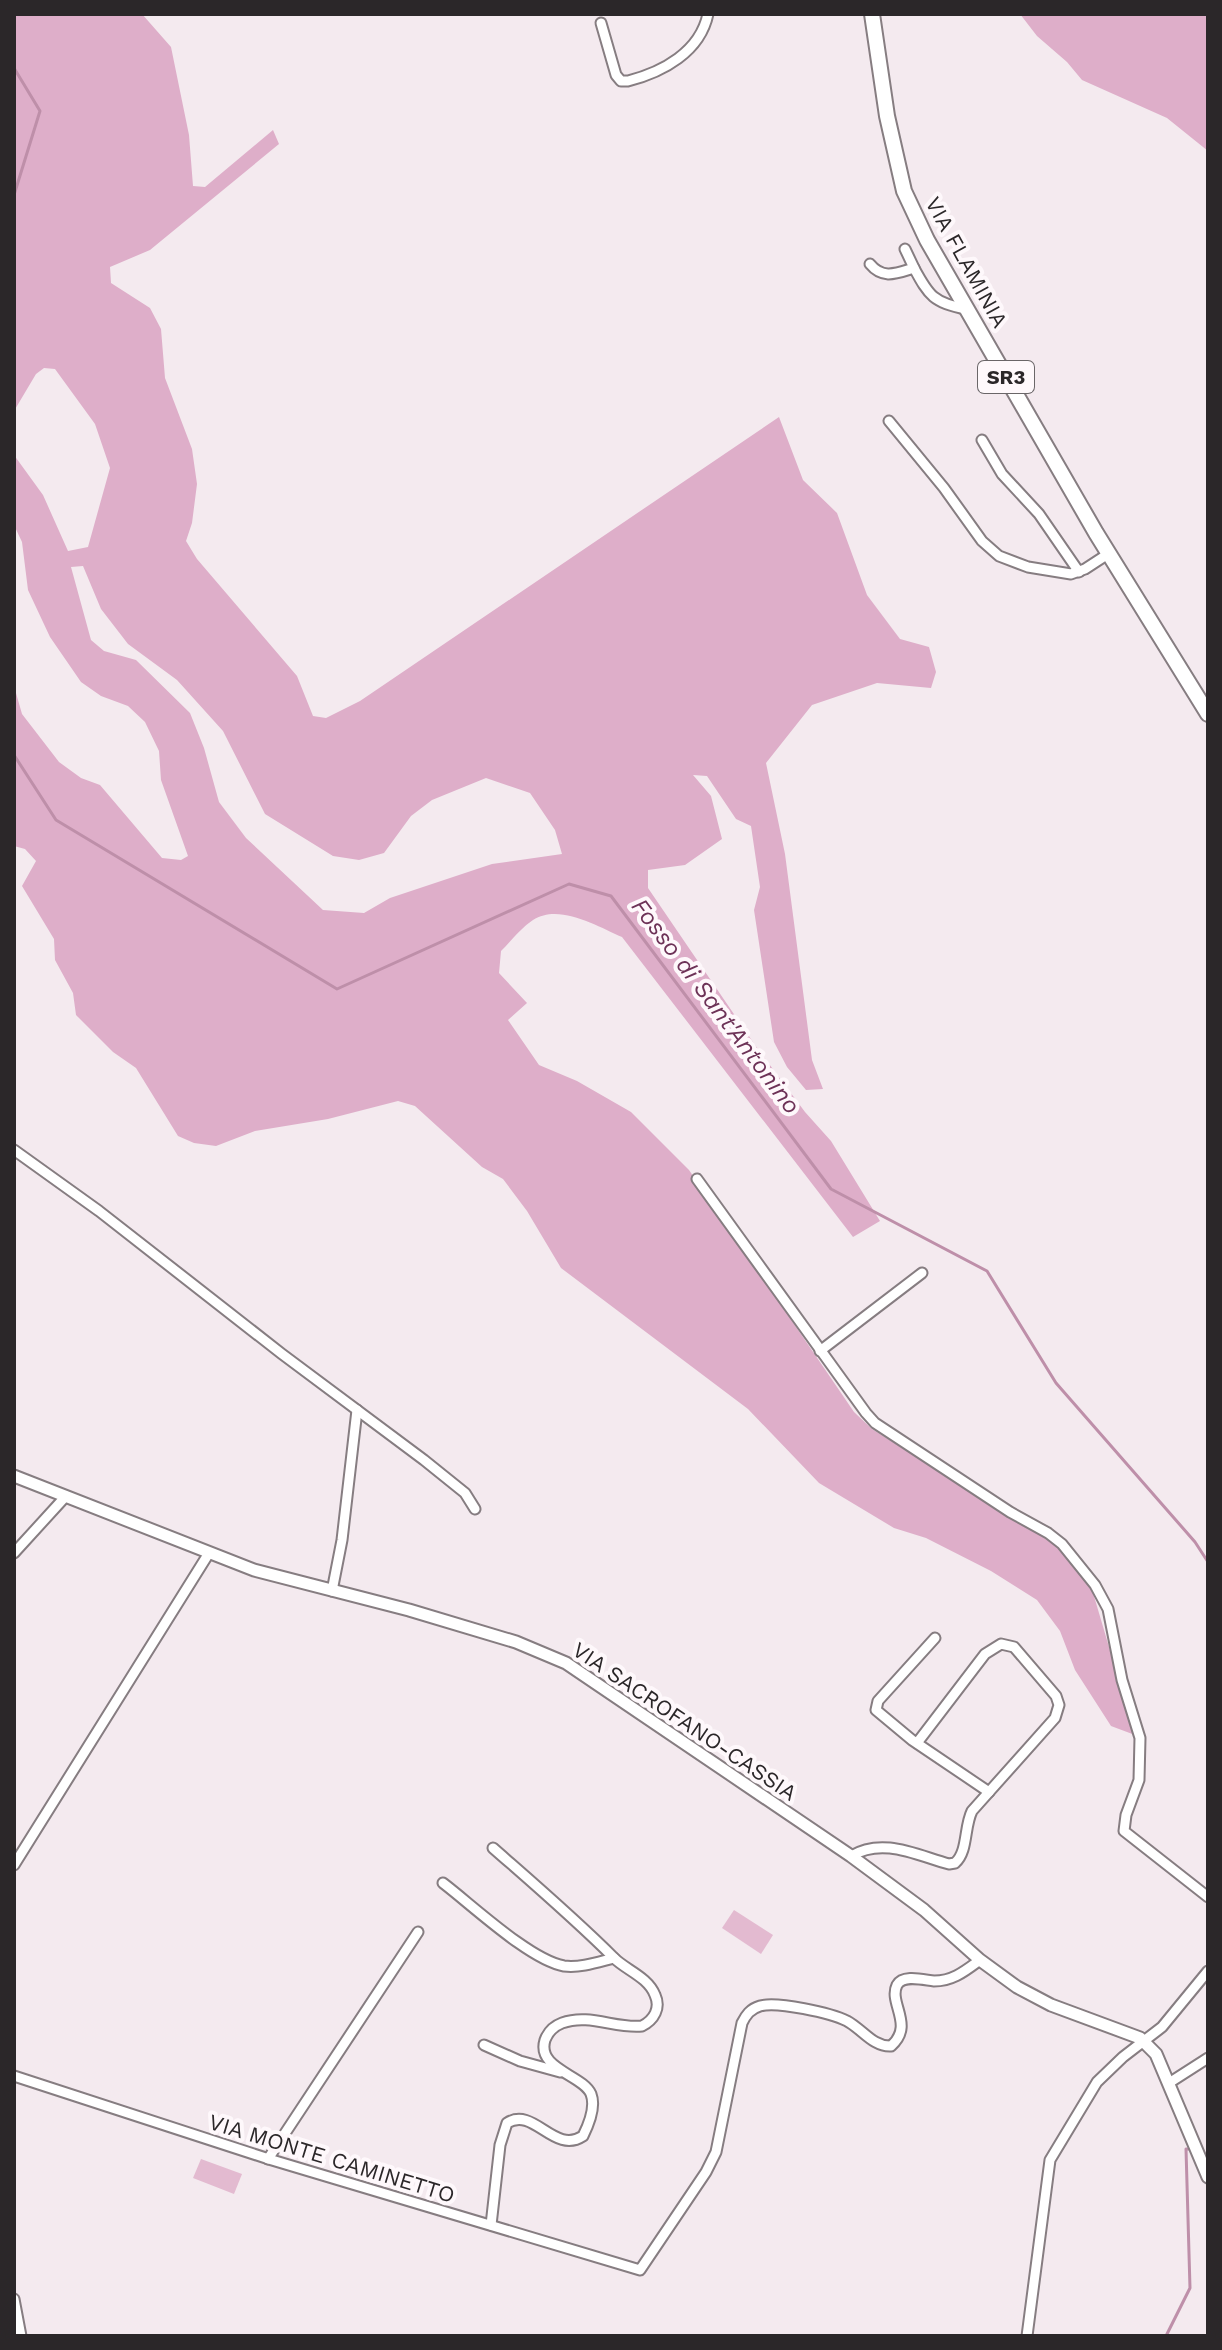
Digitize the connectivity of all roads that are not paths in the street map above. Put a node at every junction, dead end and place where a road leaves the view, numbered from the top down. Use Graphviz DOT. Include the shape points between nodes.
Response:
graph roads {
  1 [pos="708,14"];
  2 [pos="872,14"];
  3 [pos="601,23"];
  4 [pos="905,249"];
  5 [pos="870,264"];
  6 [pos="914,268"];
  7 [pos="966,309"];
  8 [pos="889,421"];
  9 [pos="982,440"];
  10 [pos="1108,554"];
  11 [pos="1079,572"];
  12 [pos="1208,714"];
  13 [pos="14,1150"];
  14 [pos="697,1179"];
  15 [pos="922,1273"];
  16 [pos="820,1351"];
  17 [pos="357,1410"];
  18 [pos="14,1476"];
  19 [pos="66,1496"];
  20 [pos="475,1509"];
  21 [pos="14,1553"];
  22 [pos="209,1553"];
  23 [pos="332,1591"];
  24 [pos="935,1638"];
  25 [pos="917,1743"];
  26 [pos="989,1792"];
  27 [pos="493,1848"];
  28 [pos="851,1856"];
  29 [pos="14,1865"];
  30 [pos="443,1883"];
  31 [pos="1208,1897"];
  32 [pos="418,1932"];
  33 [pos="614,1958"];
  34 [pos="980,1960"];
  35 [pos="1208,1971"];
  36 [pos="1145,2040"];
  37 [pos="484,2045"];
  38 [pos="1208,2058"];
  39 [pos="564,2073"];
  40 [pos="14,2076"];
  41 [pos="1169,2083"];
  42 [pos="268,2159"];
  43 [pos="1208,2177"];
  44 [pos="491,2225"];
  45 [pos="14,2299"];
  46 [pos="21,2336"];
  47 [pos="1027,2336"];
  1 -- 3 [label="street" via="685,55 628,81 616,75"];
  2 -- 7 [label="main road, VIA FLAMINIA / SR3" via="904,191"];
  4 -- 6 [label="street"];
  5 -- 6 [label="street" via="886,275"];
  6 -- 7 [label="street" via="937,301"];
  7 -- 10 [label="main road, VIA FLAMINIA / SR3"];
  8 -- 11 [label="street" via="993,552 1028,567"];
  9 -- 11 [label="street" via="1002,474 1039,514"];
  10 -- 11 [label="street"];
  10 -- 12 [label="main road, VIA FLAMINIA / SR3"];
  13 -- 17 [label="street"];
  14 -- 16 [label="street"];
  15 -- 16 [label="street"];
  16 -- 31 [label="street" via="875,1423 1048,1533 1095,1585 1108,1609 1140,1738 1139,1780 1124,1831"];
  17 -- 20 [label="street" via="457,1486"];
  17 -- 23 [label="street"];
  18 -- 19 [label="street, VIA SACROFANO-CASSIA"];
  19 -- 21 [label="street"];
  19 -- 22 [label="street, VIA SACROFANO-CASSIA"];
  22 -- 23 [label="street, VIA SACROFANO-CASSIA"];
  22 -- 29 [label="street"];
  23 -- 28 [label="street, VIA SACROFANO-CASSIA" via="516,1642 566,1663"];
  24 -- 25 [label="street" via="876,1706"];
  25 -- 26 [label="street"];
  25 -- 26 [label="street" via="985,1654 1001,1644 1014,1647 1056,1696 1058,1711"];
  26 -- 28 [label="street" via="968,1820 963,1853 955,1863 876,1846"];
  27 -- 33 [label="street"];
  28 -- 34 [label="street, VIA SACROFANO-CASSIA"];
  30 -- 33 [label="street" via="553,1962 576,1966"];
  32 -- 42 [label="street"];
  33 -- 39 [label="street" via="651,1987 657,2000 655,2014 638,2026 572,2020 555,2027 545,2050"];
  34 -- 36 [label="street, VIA SACROFANO-CASSIA" via="1032,1996"];
  34 -- 44 [label="street, VIA MONTE CAMINETTO" via="949,1979 900,1982 900,2030 891,2046 878,2044 837,2017 770,2005 747,2014 716,2152 640,2270"];
  35 -- 36 [label="street"];
  36 -- 41 [label="street"];
  36 -- 47 [label="street" via="1097,2082 1050,2160"];
  37 -- 39 [label="street"];
  38 -- 41 [label="street"];
  39 -- 44 [label="street" via="590,2092 587,2127 579,2138 566,2141 526,2121 507,2123"];
  40 -- 42 [label="street, VIA MONTE CAMINETTO"];
  41 -- 43 [label="street"];
  42 -- 44 [label="street, VIA MONTE CAMINETTO"];
  45 -- 46 [label="street"];
}
